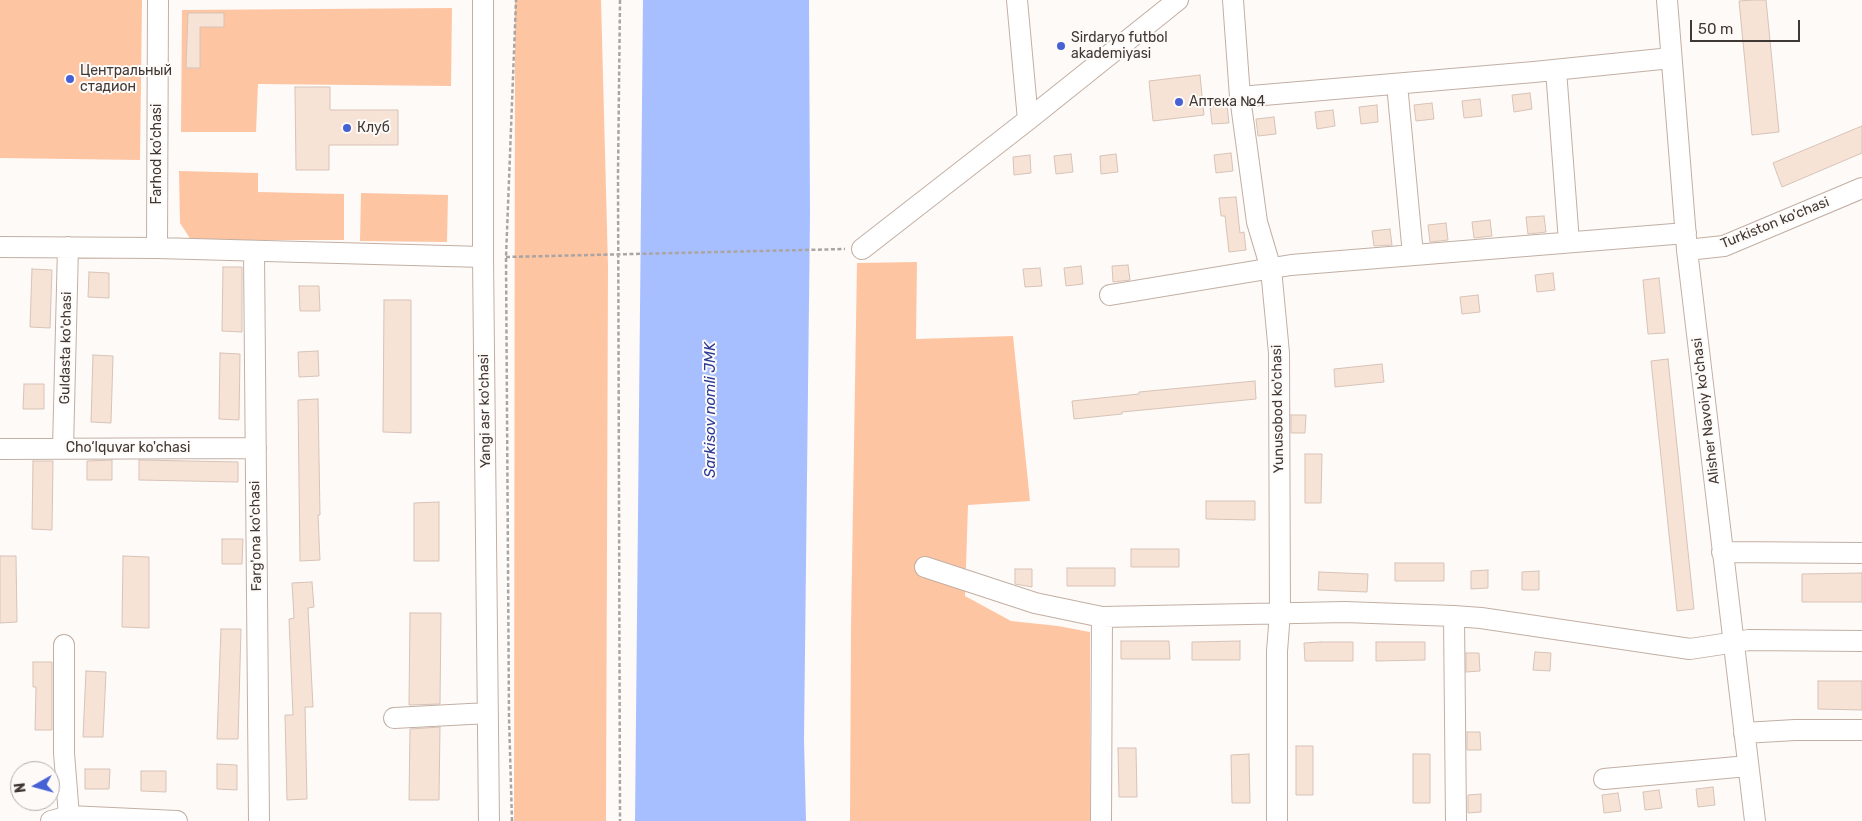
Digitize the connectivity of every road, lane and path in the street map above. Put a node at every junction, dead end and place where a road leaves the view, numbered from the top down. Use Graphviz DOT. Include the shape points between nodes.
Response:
graph roads {
  1 [pos="158,0"];
  2 [pos="483,0"];
  3 [pos="516,0"];
  4 [pos="620,0"];
  5 [pos="1018,0"];
  6 [pos="1178,0"];
  7 [pos="1234,0"];
  8 [pos="1667,0"];
  9 [pos="1671,58"];
  10 [pos="1556,70"];
  11 [pos="1396,84"];
  12 [pos="1240,97"];
  13 [pos="1028,120"];
  14 [pos="1862,188"];
  15 [pos="1686,241"];
  16 [pos="1569,242"];
  17 [pos="0,247"];
  18 [pos="68,247"];
  19 [pos="156,248"];
  20 [pos="862,249"];
  21 [pos="254,252"];
  22 [pos="619,254"];
  23 [pos="1413,255"];
  24 [pos="506,257"];
  25 [pos="484,258"];
  26 [pos="1271,269"];
  27 [pos="1110,295"];
  28 [pos="63,448"];
  29 [pos="256,448"];
  30 [pos="0,449"];
  31 [pos="1722,552"];
  32 [pos="1862,553"];
  33 [pos="925,567"];
  34 [pos="1280,613"];
  35 [pos="1454,616"];
  36 [pos="1102,617"];
  37 [pos="1862,641"];
  38 [pos="1733,643"];
  39 [pos="64,645"];
  40 [pos="488,713"];
  41 [pos="394,718"];
  42 [pos="1862,730"];
  43 [pos="1744,733"];
  44 [pos="1748,766"];
  45 [pos="1604,779"];
  46 [pos="60,819"];
  47 [pos="177,821"];
  48 [pos="259,821"];
  49 [pos="489,821"];
  50 [pos="512,821"];
  51 [pos="620,821"];
  52 [pos="1101,821"];
  53 [pos="1277,821"];
  54 [pos="1456,821"];
  55 [pos="1755,821"];
  1 -- 19 [label="street, Farhod ko'chasi"];
  2 -- 25 [label="street, Yangi asr ko'chasi"];
  3 -- 24 [label="path"];
  4 -- 22 [label="path"];
  5 -- 13 [label="street"];
  6 -- 13 [label="street"];
  7 -- 12 [label="street, Yunusobod ko'chasi"];
  8 -- 9 [label="street, Alisher Navoiy ko'chasi"];
  9 -- 10 [label="street"];
  9 -- 15 [label="street, Alisher Navoiy ko'chasi"];
  10 -- 11 [label="street"];
  10 -- 16 [label="street"];
  11 -- 12 [label="street"];
  11 -- 23 [label="street"];
  12 -- 26 [label="street, Yunusobod ko'chasi" via="1257,222"];
  13 -- 20 [label="street"];
  14 -- 15 [label="street, Turkiston ko'chasi" via="1724,246"];
  15 -- 16 [label="street, Turkiston ko'chasi"];
  15 -- 31 [label="street, Alisher Navoiy ko'chasi"];
  16 -- 23 [label="street, Turkiston ko'chasi"];
  17 -- 18 [label="street"];
  18 -- 19 [label="street"];
  18 -- 28 [label="street, Guldasta ko'chasi"];
  19 -- 21 [label="street"];
  20 -- 22 [label="path"];
  21 -- 25 [label="street"];
  21 -- 29 [label="street, Farg'ona ko'chasi"];
  22 -- 24 [label="path"];
  22 -- 51 [label="path"];
  23 -- 26 [label="street, Turkiston ko'chasi"];
  24 -- 25 [label="path"];
  24 -- 50 [label="path"];
  25 -- 40 [label="street, Yangi asr ko'chasi"];
  26 -- 27 [label="street, Turkiston ko'chasi"];
  26 -- 34 [label="street, Yunusobod ko'chasi" via="1279,353"];
  28 -- 29 [label="street, Cho‘lquvar ko'chasi"];
  28 -- 30 [label="street, Cho‘lquvar ko'chasi"];
  29 -- 48 [label="street, Farg'ona ko'chasi"];
  31 -- 32 [label="street"];
  31 -- 38 [label="street, Alisher Navoiy ko'chasi"];
  33 -- 36 [label="street" via="1035,603"];
  34 -- 35 [label="street"];
  34 -- 36 [label="street"];
  34 -- 53 [label="street, Yunusobod ko'chasi"];
  35 -- 38 [label="street" via="1690,649"];
  35 -- 54 [label="street"];
  36 -- 52 [label="street"];
  37 -- 38 [label="street" via="1749,640"];
  38 -- 43 [label="street, Alisher Navoiy ko'chasi"];
  39 -- 46 [label="street"];
  40 -- 41 [label="street"];
  40 -- 49 [label="street, Yangi asr ko'chasi"];
  42 -- 43 [label="street"];
  43 -- 44 [label="street, Alisher Navoiy ko'chasi"];
  44 -- 45 [label="street"];
  44 -- 55 [label="street, Alisher Navoiy ko'chasi"];
  46 -- 47 [label="street"];
}
